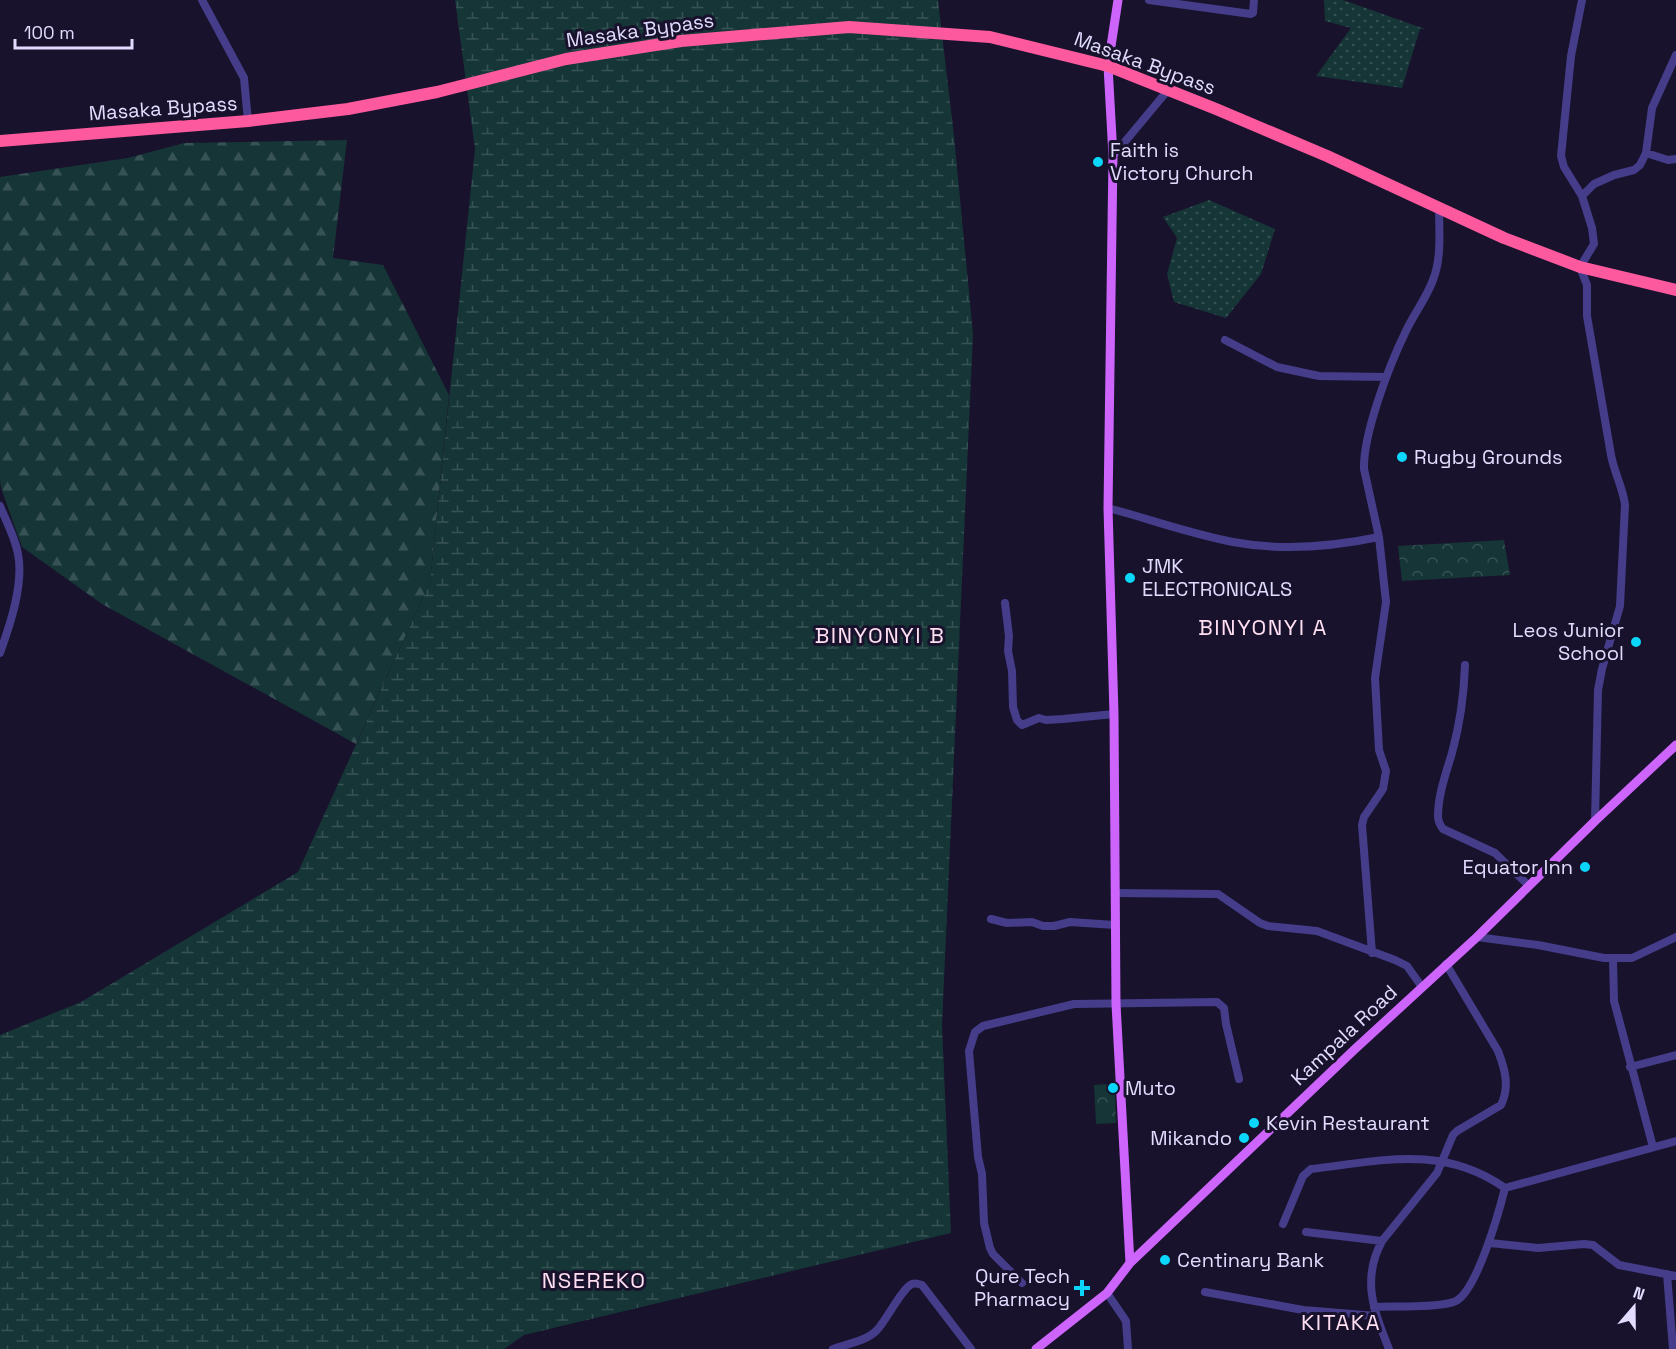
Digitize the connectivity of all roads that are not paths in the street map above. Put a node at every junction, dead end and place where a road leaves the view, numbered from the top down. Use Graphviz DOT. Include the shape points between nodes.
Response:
graph roads {
  1 [pos="202,0"];
  2 [pos="1118,0"];
  3 [pos="1149,0"];
  4 [pos="1254,0"];
  5 [pos="1582,0"];
  6 [pos="1676,55"];
  7 [pos="1108,66"];
  8 [pos="1168,90"];
  9 [pos="248,121"];
  10 [pos="0,141"];
  11 [pos="1646,153"];
  12 [pos="1113,156"];
  13 [pos="1676,159"];
  14 [pos="1582,196"];
  15 [pos="1439,207"];
  16 [pos="1580,267"];
  17 [pos="1676,290"];
  18 [pos="1225,340"];
  19 [pos="1386,378"];
  20 [pos="0,506"];
  21 [pos="1108,508"];
  22 [pos="1379,537"];
  23 [pos="1005,603"];
  24 [pos="0,653"];
  25 [pos="1465,665"];
  26 [pos="1114,714"];
  27 [pos="1676,745"];
  28 [pos="1595,821"];
  29 [pos="1528,885"];
  30 [pos="1115,893"];
  31 [pos="991,919"];
  32 [pos="1115,925"];
  33 [pos="1477,937"];
  34 [pos="1676,937"];
  35 [pos="1372,953"];
  36 [pos="1613,958"];
  37 [pos="1446,964"];
  38 [pos="1422,987"];
  39 [pos="1116,1004"];
  40 [pos="1676,1055"];
  41 [pos="1630,1067"];
  42 [pos="1239,1079"];
  43 [pos="1676,1141"];
  44 [pos="1653,1147"];
  45 [pos="1443,1162"];
  46 [pos="1505,1188"];
  47 [pos="1283,1224"];
  48 [pos="1306,1232"];
  49 [pos="1382,1241"];
  50 [pos="1490,1243"];
  51 [pos="1130,1263"];
  52 [pos="1672,1275"];
  53 [pos="1022,1283"];
  54 [pos="1205,1292"];
  55 [pos="1107,1293"];
  56 [pos="1375,1311"];
  57 [pos="833,1349"];
  58 [pos="971,1349"];
  59 [pos="1036,1349"];
  60 [pos="1128,1349"];
  61 [pos="1389,1349"];
  62 [pos="1673,1349"];
  1 -- 9 [label="street" via="244,78"];
  2 -- 7 [label="main road"];
  3 -- 4 [label="street" via="1251,14"];
  5 -- 14 [label="street" via="1571,56 1561,156"];
  6 -- 11 [label="street" via="1652,108"];
  7 -- 8 [label="highway, Masaka Bypass"];
  7 -- 9 [label="highway, Masaka Bypass" via="990,37 849,27 620,49 348,110"];
  7 -- 12 [label="main road"];
  8 -- 12 [label="street"];
  8 -- 15 [label="highway, Masaka Bypass"];
  9 -- 10 [label="highway, Masaka Bypass"];
  11 -- 13 [label="street"];
  11 -- 14 [label="street" via="1634,170 1594,184"];
  12 -- 21 [label="main road"];
  14 -- 16 [label="street" via="1594,244"];
  15 -- 16 [label="highway, Masaka Bypass" via="1504,238"];
  15 -- 19 [label="street" via="1439,253 1433,282"];
  16 -- 17 [label="highway, Masaka Bypass"];
  16 -- 28 [label="street" via="1587,285 1587,316 1613,468 1625,505 1620,606 1598,690"];
  18 -- 19 [label="street" via="1264,361 1308,374"];
  19 -- 22 [label="street" via="1364,458"];
  20 -- 24 [label="street" via="19,559 14,613"];
  21 -- 22 [label="street" via="1233,542 1282,547 1338,545"];
  21 -- 26 [label="main road"];
  22 -- 35 [label="street" via="1386,602 1375,678 1379,750 1386,771 1383,789 1362,825"];
  23 -- 26 [label="street" via="1017,720 1022,725 1040,718"];
  25 -- 29 [label="street" via="1462,705 1444,779 1439,824 1495,854"];
  26 -- 30 [label="main road"];
  27 -- 28 [label="main road, Kampala Road"];
  28 -- 29 [label="main road, Kampala Road"];
  29 -- 33 [label="main road, Kampala Road"];
  30 -- 32 [label="main road"];
  30 -- 35 [label="street" via="1218,894 1260,923 1317,931"];
  31 -- 32 [label="street" via="1043,926 1070,922"];
  32 -- 39 [label="main road"];
  33 -- 36 [label="street"];
  33 -- 37 [label="main road, Kampala Road"];
  34 -- 36 [label="street" via="1632,958"];
  35 -- 38 [label="street" via="1407,966"];
  36 -- 41 [label="street" via="1614,1001"];
  37 -- 38 [label="main road, Kampala Road"];
  37 -- 45 [label="street" via="1498,1051 1507,1088 1501,1105 1457,1131"];
  38 -- 51 [label="main road, Kampala Road"];
  39 -- 42 [label="street" via="1217,1002 1224,1008"];
  39 -- 51 [label="main road"];
  39 -- 53 [label="street" via="1063,1005 983,1026 971,1041 984,1223 993,1254"];
  40 -- 41 [label="street"];
  41 -- 44 [label="street"];
  43 -- 44 [label="street"];
  44 -- 46 [label="street"];
  45 -- 46 [label="street" via="1479,1172"];
  45 -- 47 [label="street" via="1405,1158 1311,1169 1303,1176"];
  45 -- 49 [label="street"];
  46 -- 50 [label="street"];
  48 -- 49 [label="street"];
  49 -- 56 [label="street" via="1371,1265"];
  50 -- 52 [label="street" via="1538,1248 1593,1245 1619,1264"];
  50 -- 56 [label="street" via="1464,1296 1455,1302"];
  51 -- 55 [label="main road, Kampala Road"];
  52 -- 62 [label="street"];
  54 -- 56 [label="street" via="1303,1311"];
  55 -- 59 [label="main road, Kampala Road"];
  55 -- 60 [label="street" via="1126,1321"];
  56 -- 61 [label="street"];
  57 -- 58 [label="street" via="877,1331 916,1283 922,1285"];
}
